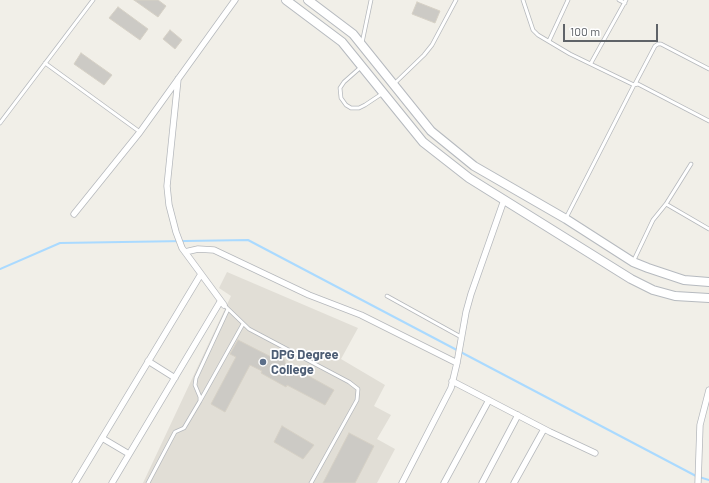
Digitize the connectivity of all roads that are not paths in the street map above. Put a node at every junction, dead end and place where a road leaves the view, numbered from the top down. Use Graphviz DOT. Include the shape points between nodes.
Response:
graph roads {
  1 [pos="93,0"];
  2 [pos="235,0"];
  3 [pos="286,0"];
  4 [pos="308,0"];
  5 [pos="372,0"];
  6 [pos="456,0"];
  7 [pos="523,0"];
  8 [pos="568,0"];
  9 [pos="619,0"];
  10 [pos="626,1"];
  11 [pos="549,41"];
  12 [pos="361,45"];
  13 [pos="45,63"];
  14 [pos="591,63"];
  15 [pos="362,66"];
  16 [pos="709,69"];
  17 [pos="178,79"];
  18 [pos="393,84"];
  19 [pos="634,84"];
  20 [pos="383,93"];
  21 [pos="406,100"];
  22 [pos="396,109"];
  23 [pos="709,121"];
  24 [pos="0,123"];
  25 [pos="140,132"];
  26 [pos="691,164"];
  27 [pos="504,200"];
  28 [pos="666,204"];
  29 [pos="74,214"];
  30 [pos="566,219"];
  31 [pos="709,229"];
  32 [pos="184,250"];
  33 [pos="633,262"];
  34 [pos="201,274"];
  35 [pos="709,282"];
  36 [pos="387,296"];
  37 [pos="709,298"];
  38 [pos="224,305"];
  39 [pos="243,324"];
  40 [pos="461,337"];
  41 [pos="148,361"];
  42 [pos="457,363"];
  43 [pos="175,378"];
  44 [pos="452,381"];
  45 [pos="709,390"];
  46 [pos="489,400"];
  47 [pos="200,401"];
  48 [pos="518,415"];
  49 [pos="544,429"];
  50 [pos="102,438"];
  51 [pos="595,452"];
  52 [pos="129,454"];
  53 [pos="75,483"];
  54 [pos="112,483"];
  55 [pos="148,483"];
  56 [pos="311,483"];
  57 [pos="402,483"];
  58 [pos="444,483"];
  59 [pos="482,483"];
  60 [pos="514,483"];
  61 [pos="698,483"];
  1 -- 13 [label="lane"];
  2 -- 17 [label="street"];
  3 -- 15 [label="main road" via="342,42"];
  4 -- 12 [label="main road" via="353,34"];
  5 -- 12 [label="lane"];
  6 -- 18 [label="lane" via="432,45"];
  7 -- 11 [label="lane" via="533,30"];
  8 -- 11 [label="lane"];
  9 -- 10 [label="lane"];
  10 -- 14 [label="lane"];
  11 -- 14 [label="lane"];
  12 -- 18 [label="main road"];
  13 -- 24 [label="lane"];
  13 -- 25 [label="lane"];
  14 -- 19 [label="lane"];
  15 -- 20 [label="main road"];
  15 -- 20 [label="lane" via="340,88 341,98 346,105 359,108"];
  16 -- 19 [label="lane" via="658,44"];
  17 -- 25 [label="street"];
  17 -- 32 [label="street" via="167,186 176,232"];
  18 -- 21 [label="main road"];
  19 -- 23 [label="lane"];
  19 -- 30 [label="lane"];
  20 -- 22 [label="main road"];
  21 -- 22 [label="main road"];
  21 -- 30 [label="main road" via="431,131 474,166"];
  22 -- 27 [label="main road" via="423,142 469,178"];
  25 -- 29 [label="street"];
  26 -- 28 [label="lane"];
  27 -- 37 [label="main road" via="653,290 675,296"];
  27 -- 40 [label="street" via="471,294"];
  28 -- 31 [label="lane"];
  28 -- 33 [label="lane" via="651,224"];
  30 -- 33 [label="main road"];
  32 -- 34 [label="street"];
  32 -- 42 [label="street" via="214,250 309,295 361,315"];
  33 -- 35 [label="main road" via="684,280"];
  34 -- 38 [label="street"];
  34 -- 41 [label="street"];
  36 -- 40 [label="lane"];
  38 -- 39 [label="lane"];
  38 -- 43 [label="street"];
  38 -- 47 [label="lane" via="196,378 195,385"];
  39 -- 47 [label="lane"];
  39 -- 56 [label="lane" via="349,382 358,390 357,400"];
  40 -- 42 [label="street"];
  41 -- 43 [label="street"];
  41 -- 50 [label="street"];
  42 -- 44 [label="street"];
  43 -- 52 [label="street"];
  44 -- 46 [label="street"];
  44 -- 57 [label="street" via="444,402"];
  45 -- 61 [label="street" via="700,425"];
  46 -- 48 [label="street"];
  46 -- 58 [label="street"];
  47 -- 55 [label="lane" via="184,428 175,432"];
  48 -- 49 [label="street"];
  48 -- 59 [label="street"];
  49 -- 51 [label="street"];
  49 -- 60 [label="street"];
  50 -- 52 [label="street"];
  50 -- 53 [label="street"];
  52 -- 54 [label="street"];
}
